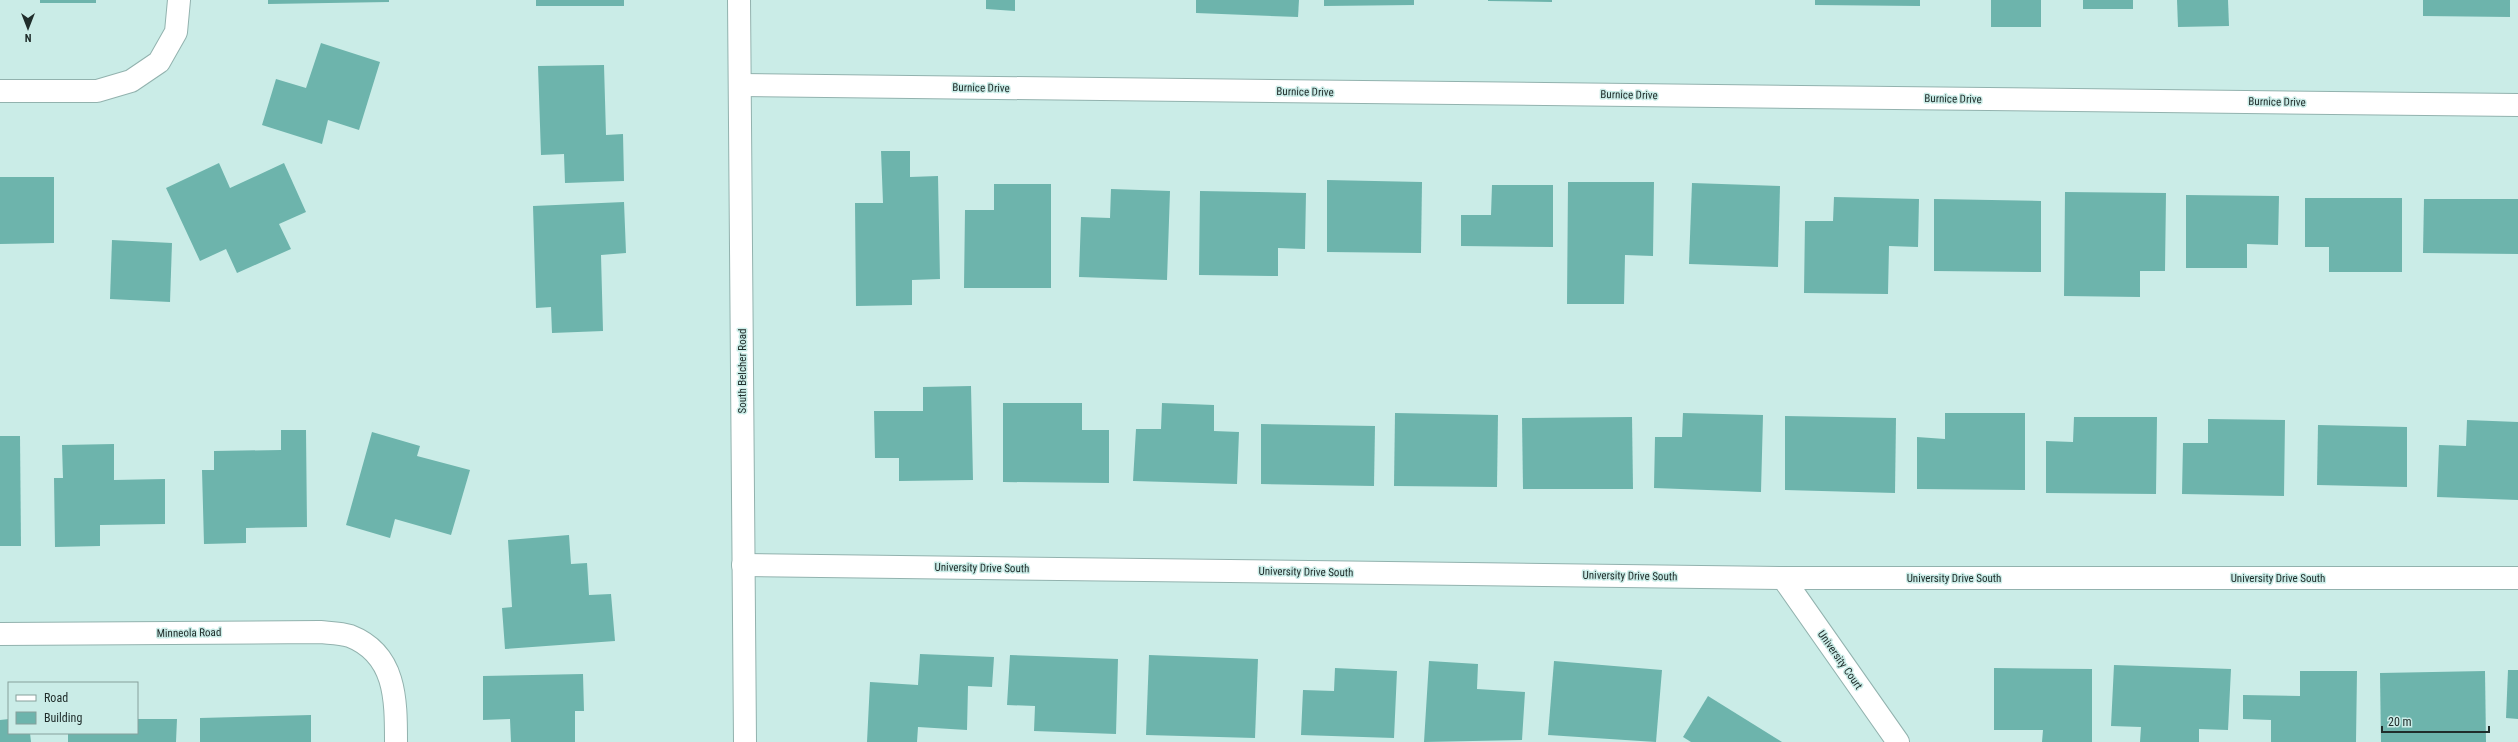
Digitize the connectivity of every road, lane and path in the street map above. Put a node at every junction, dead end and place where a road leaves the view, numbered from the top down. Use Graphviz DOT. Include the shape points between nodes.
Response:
graph roads {
  1 [pos="179,0"];
  2 [pos="739,0"];
  3 [pos="740,85"];
  4 [pos="0,91"];
  5 [pos="2518,105"];
  6 [pos="743,564"];
  7 [pos="1783,578"];
  8 [pos="2518,578"];
  9 [pos="0,634"];
  10 [pos="396,742"];
  11 [pos="745,742"];
  12 [pos="1898,742"];
  1 -- 4 [label="street" via="176,32 159,62 131,81 97,91"];
  2 -- 3 [label="street, South Belcher Road"];
  3 -- 5 [label="street, Burnice Drive"];
  3 -- 6 [label="street, South Belcher Road"];
  6 -- 7 [label="street, University Drive South"];
  6 -- 11 [label="street, South Belcher Road"];
  7 -- 8 [label="street, University Drive South"];
  7 -- 12 [label="street, University Court"];
  9 -- 10 [label="street, Minneola Road" via="320,632 349,636 375,649 390,675 396,705"];
}
